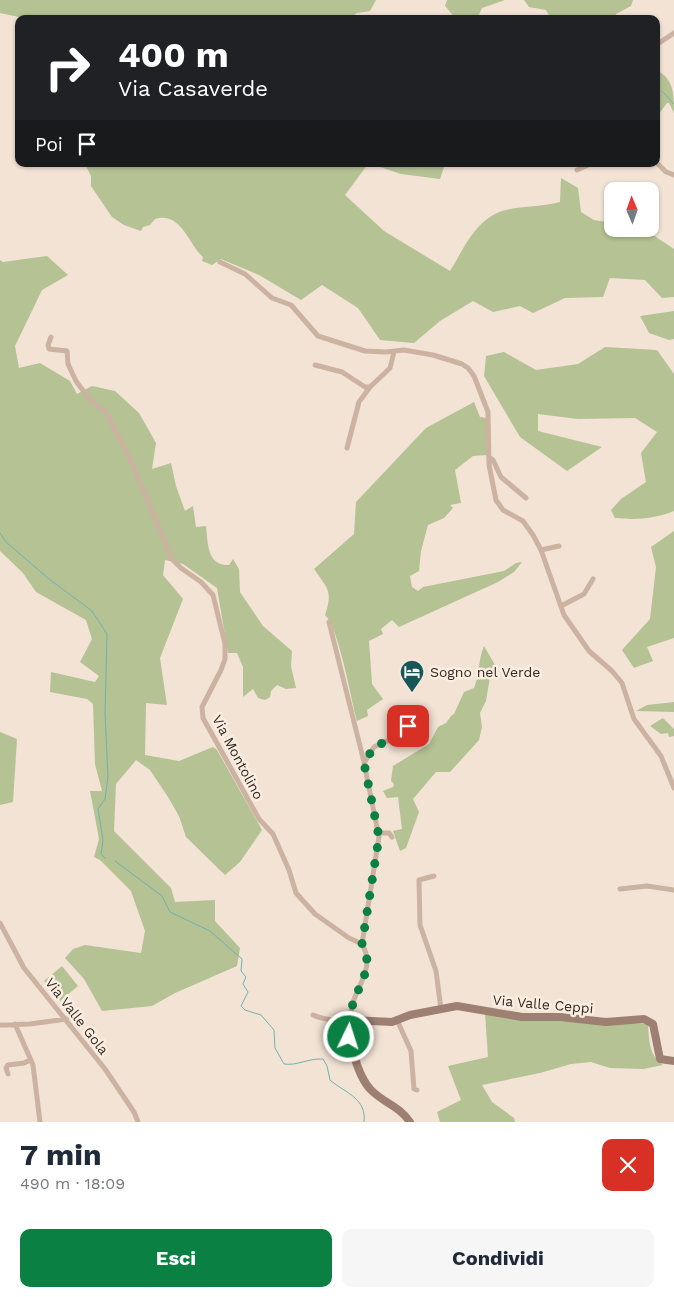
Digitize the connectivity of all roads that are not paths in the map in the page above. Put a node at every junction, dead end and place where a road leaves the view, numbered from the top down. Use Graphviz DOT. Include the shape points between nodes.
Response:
graph roads {
  1 [pos="674,32"];
  2 [pos="660,42"];
  3 [pos="660,166"];
  4 [pos="584,167"];
  5 [pos="577,170"];
  6 [pos="674,175"];
  7 [pos="220,262"];
  8 [pos="51,337"];
  9 [pos="394,352"];
  10 [pos="314,366"];
  11 [pos="370,387"];
  12 [pos="347,448"];
  13 [pos="489,457"];
  14 [pos="526,498"];
  15 [pos="559,546"];
  16 [pos="541,550"];
  17 [pos="593,579"];
  18 [pos="561,606"];
  19 [pos="330,622"];
  20 [pos="408,726"];
  21 [pos="364,763"];
  22 [pos="674,788"];
  23 [pos="379,833"];
  24 [pos="392,837"];
  25 [pos="434,876"];
  26 [pos="620,889"];
  27 [pos="674,890"];
  28 [pos="0,923"];
  29 [pos="362,944"];
  30 [pos="441,1009"];
  31 [pos="313,1014"];
  32 [pos="68,1019"];
  33 [pos="397,1020"];
  34 [pos="351,1021"];
  35 [pos="15,1024"];
  36 [pos="0,1025"];
  37 [pos="30,1060"];
  38 [pos="674,1061"];
  39 [pos="8,1074"];
  40 [pos="417,1090"];
  41 [pos="40,1122"];
  42 [pos="138,1122"];
  43 [pos="410,1122"];
  1 -- 2 [label="street"];
  3 -- 6 [label="street"];
  4 -- 5 [label="street"];
  7 -- 9 [label="street" via="245,274 272,298 291,305 318,336 365,351"];
  8 -- 29 [label="street, Via Montolino" via="49,349 67,351 68,364 76,381 90,400 106,412 130,459 172,559 212,595 225,644 225,659 202,708 203,718 259,819 273,834 296,893 315,914"];
  9 -- 11 [label="street" via="390,368"];
  9 -- 13 [label="street" via="404,350 433,355 468,368 488,412"];
  10 -- 11 [label="street" via="342,372"];
  11 -- 12 [label="street" via="359,402"];
  13 -- 14 [label="street" via="500,477"];
  13 -- 16 [label="street" via="496,500 503,510 523,521"];
  15 -- 16 [label="street"];
  16 -- 18 [label="street"];
  17 -- 18 [label="street" via="584,594"];
  18 -- 22 [label="street" via="589,651 622,683 634,719 660,756"];
  19 -- 21 [label="street"];
  20 -- 21 [label="street" via="404,733 374,747"];
  21 -- 23 [label="street"];
  23 -- 24 [label="street"];
  23 -- 29 [label="street"];
  25 -- 30 [label="street" via="419,880 420,925 436,971"];
  26 -- 27 [label="street" via="647,886"];
  28 -- 32 [label="street, Via Valle Gola" via="24,968"];
  29 -- 34 [label="street" via="368,953 366,970 351,1011"];
  30 -- 33 [label="street, Via Valle Ceppi"];
  30 -- 38 [label="street, Via Valle Ceppi" via="457,1006 522,1017 595,1021 644,1019 653,1024 660,1059"];
  31 -- 34 [label="street" via="325,1020"];
  32 -- 35 [label="street"];
  32 -- 42 [label="street, Via Valle Gola"];
  33 -- 34 [label="street, Via Valle Ceppi" via="381,1023 357,1018"];
  33 -- 40 [label="street" via="412,1051 414,1089"];
  34 -- 43 [label="street" via="349,1037 365,1081 381,1098 400,1109"];
  35 -- 36 [label="street"];
  35 -- 37 [label="street"];
  37 -- 39 [label="street" via="8,1066"];
  37 -- 41 [label="street"];
}
